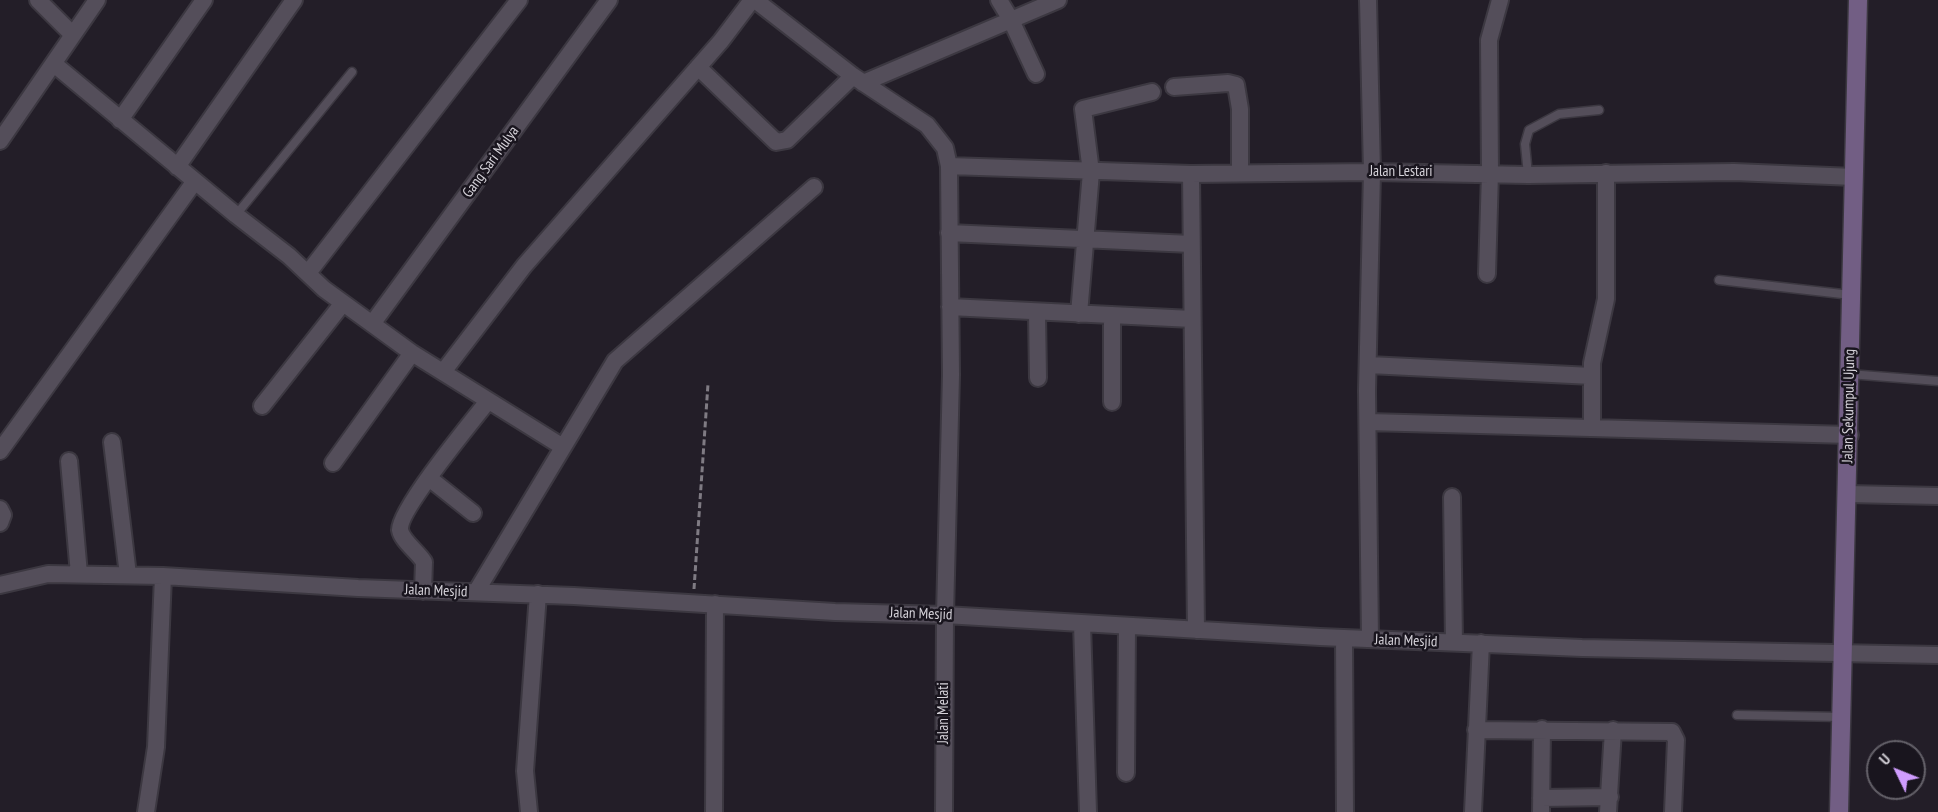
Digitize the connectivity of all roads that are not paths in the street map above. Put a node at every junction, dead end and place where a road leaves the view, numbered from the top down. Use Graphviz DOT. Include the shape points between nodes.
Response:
graph roads {
  1 [pos="38,0"];
  2 [pos="97,0"];
  3 [pos="204,0"];
  4 [pos="294,0"];
  5 [pos="519,0"];
  6 [pos="609,0"];
  7 [pos="754,0"];
  8 [pos="999,0"];
  9 [pos="1058,0"];
  10 [pos="1368,0"];
  11 [pos="1500,0"];
  12 [pos="1858,0"];
  13 [pos="1011,20"];
  14 [pos="74,35"];
  15 [pos="54,64"];
  16 [pos="698,67"];
  17 [pos="352,72"];
  18 [pos="1036,74"];
  19 [pos="858,80"];
  20 [pos="1174,87"];
  21 [pos="1152,92"];
  22 [pos="1599,110"];
  23 [pos="120,120"];
  24 [pos="0,141"];
  25 [pos="949,166"];
  26 [pos="177,167"];
  27 [pos="1091,172"];
  28 [pos="1240,172"];
  29 [pos="1371,172"];
  30 [pos="1490,173"];
  31 [pos="1606,173"];
  32 [pos="1191,174"];
  33 [pos="1528,175"];
  34 [pos="1854,177"];
  35 [pos="195,181"];
  36 [pos="814,187"];
  37 [pos="236,215"];
  38 [pos="949,233"];
  39 [pos="1083,239"];
  40 [pos="1191,244"];
  41 [pos="309,273"];
  42 [pos="1487,274"];
  43 [pos="1719,280"];
  44 [pos="1851,296"];
  45 [pos="343,303"];
  46 [pos="950,307"];
  47 [pos="1037,313"];
  48 [pos="1079,314"];
  49 [pos="1112,315"];
  50 [pos="1192,320"];
  51 [pos="372,324"];
  52 [pos="412,353"];
  53 [pos="1369,365"];
  54 [pos="443,372"];
  55 [pos="1849,374"];
  56 [pos="1592,375"];
  57 [pos="1038,378"];
  58 [pos="1938,381"];
  59 [pos="488,401"];
  60 [pos="1112,402"];
  61 [pos="262,406"];
  62 [pos="1368,422"];
  63 [pos="1592,428"];
  64 [pos="1850,435"];
  65 [pos="112,442"];
  66 [pos="563,447"];
  67 [pos="0,451"];
  68 [pos="69,461"];
  69 [pos="333,463"];
  70 [pos="429,478"];
  71 [pos="1848,494"];
  72 [pos="1938,496"];
  73 [pos="1452,497"];
  74 [pos="0,509"];
  75 [pos="473,513"];
  76 [pos="0,523"];
  77 [pos="78,574"];
  78 [pos="128,575"];
  79 [pos="163,576"];
  80 [pos="0,585"];
  81 [pos="423,591"];
  82 [pos="476,592"];
  83 [pos="538,594"];
  84 [pos="715,604"];
  85 [pos="945,615"];
  86 [pos="1082,624"];
  87 [pos="1127,626"];
  88 [pos="1196,630"];
  89 [pos="1344,638"];
  90 [pos="1370,639"];
  91 [pos="1454,642"];
  92 [pos="1481,643"];
  93 [pos="1843,654"];
  94 [pos="1938,655"];
  95 [pos="1737,715"];
  96 [pos="1842,717"];
  97 [pos="1542,729"];
  98 [pos="1476,730"];
  99 [pos="1612,730"];
  100 [pos="1126,773"];
  101 [pos="1541,805"];
  102 [pos="1609,805"];
  103 [pos="146,812"];
  104 [pos="530,812"];
  105 [pos="714,812"];
  106 [pos="944,812"];
  107 [pos="1088,812"];
  108 [pos="1345,812"];
  109 [pos="1473,812"];
  110 [pos="1672,812"];
  111 [pos="1839,812"];
  1 -- 14 [label="street"];
  2 -- 14 [label="street"];
  3 -- 23 [label="street"];
  4 -- 26 [label="street"];
  5 -- 41 [label="street"];
  6 -- 51 [label="street, Gang Sari Mulya"];
  7 -- 16 [label="street"];
  7 -- 19 [label="street, Jalan Melati"];
  8 -- 13 [label="street"];
  9 -- 13 [label="street"];
  10 -- 29 [label="street"];
  11 -- 30 [label="street" via="1489,40"];
  12 -- 34 [label="main road, Jalan Sekumpul Ujung"];
  13 -- 18 [label="street"];
  13 -- 19 [label="street"];
  14 -- 15 [label="street"];
  15 -- 23 [label="street"];
  15 -- 24 [label="street"];
  16 -- 19 [label="street" via="772,141 781,142"];
  16 -- 54 [label="street" via="554,230"];
  17 -- 37 [label="lane"];
  19 -- 25 [label="street, Jalan Melati" via="937,135"];
  20 -- 28 [label="street" via="1228,82 1236,85"];
  21 -- 27 [label="street" via="1078,110"];
  22 -- 33 [label="lane" via="1559,114 1529,130 1525,144"];
  23 -- 26 [label="street"];
  25 -- 27 [label="street, Jalan Lestari"];
  25 -- 38 [label="street, Jalan Melati"];
  26 -- 35 [label="street"];
  27 -- 32 [label="street, Jalan Lestari"];
  27 -- 39 [label="street"];
  28 -- 29 [label="street, Jalan Lestari"];
  28 -- 32 [label="street, Jalan Lestari"];
  29 -- 30 [label="street, Jalan Lestari"];
  29 -- 53 [label="street"];
  30 -- 33 [label="street, Jalan Lestari"];
  30 -- 42 [label="street"];
  31 -- 33 [label="street, Jalan Lestari"];
  31 -- 34 [label="street, Jalan Lestari" via="1798,172"];
  31 -- 56 [label="street" via="1606,299 1596,336"];
  32 -- 40 [label="street"];
  34 -- 44 [label="main road, Jalan Sekumpul Ujung"];
  35 -- 37 [label="street"];
  35 -- 67 [label="street"];
  36 -- 66 [label="street" via="615,361"];
  37 -- 41 [label="street"];
  38 -- 39 [label="street"];
  38 -- 46 [label="street, Jalan Melati"];
  39 -- 40 [label="street"];
  39 -- 48 [label="street"];
  40 -- 50 [label="street"];
  41 -- 45 [label="street"];
  43 -- 44 [label="lane"];
  44 -- 55 [label="main road, Jalan Sekumpul Ujung"];
  45 -- 51 [label="street"];
  45 -- 61 [label="street"];
  46 -- 47 [label="street"];
  46 -- 85 [label="street, Jalan Melati"];
  47 -- 48 [label="street"];
  47 -- 57 [label="street"];
  48 -- 49 [label="street"];
  49 -- 50 [label="street"];
  49 -- 60 [label="street"];
  50 -- 88 [label="street"];
  51 -- 52 [label="street"];
  52 -- 54 [label="street"];
  52 -- 69 [label="street"];
  53 -- 56 [label="street"];
  53 -- 62 [label="street"];
  54 -- 59 [label="street"];
  55 -- 58 [label="lane"];
  55 -- 64 [label="main road, Jalan Sekumpul Ujung"];
  56 -- 63 [label="street"];
  59 -- 66 [label="street"];
  59 -- 70 [label="street"];
  62 -- 63 [label="street"];
  62 -- 90 [label="street"];
  63 -- 64 [label="street"];
  64 -- 71 [label="main road, Jalan Sekumpul Ujung"];
  65 -- 78 [label="street"];
  66 -- 82 [label="street"];
  68 -- 77 [label="street"];
  70 -- 75 [label="street"];
  70 -- 81 [label="street" via="401,523 400,532 424,562"];
  71 -- 72 [label="street"];
  71 -- 93 [label="main road, Jalan Sekumpul Ujung"];
  73 -- 91 [label="street"];
  74 -- 76 [label="street"];
  77 -- 78 [label="street, Jalan Mesjid"];
  77 -- 80 [label="street, Jalan Mesjid" via="27,577"];
  78 -- 79 [label="street, Jalan Mesjid"];
  79 -- 81 [label="street, Jalan Mesjid"];
  79 -- 103 [label="street" via="156,747"];
  81 -- 82 [label="street, Jalan Mesjid"];
  82 -- 83 [label="street, Jalan Mesjid"];
  83 -- 84 [label="street, Jalan Mesjid"];
  83 -- 104 [label="street" via="525,771"];
  84 -- 85 [label="street, Jalan Mesjid"];
  84 -- 105 [label="street"];
  85 -- 86 [label="street, Jalan Mesjid"];
  85 -- 106 [label="street, Jalan Melati"];
  86 -- 87 [label="street, Jalan Mesjid"];
  86 -- 107 [label="street"];
  87 -- 88 [label="street, Jalan Mesjid"];
  87 -- 100 [label="street"];
  88 -- 89 [label="street, Jalan Mesjid"];
  89 -- 90 [label="street, Jalan Mesjid"];
  89 -- 108 [label="street"];
  90 -- 91 [label="street, Jalan Mesjid"];
  91 -- 92 [label="street, Jalan Mesjid"];
  92 -- 93 [label="street, Jalan Mesjid"];
  92 -- 98 [label="street"];
  93 -- 94 [label="street, Jalan Mesjid"];
  93 -- 96 [label="main road, Jalan Sekumpul Ujung"];
  95 -- 96 [label="lane"];
  96 -- 111 [label="main road, Jalan Sekumpul Ujung"];
  97 -- 98 [label="street"];
  97 -- 99 [label="street"];
  97 -- 101 [label="street"];
  98 -- 109 [label="street"];
  99 -- 102 [label="street"];
  99 -- 110 [label="street" via="1668,731 1675,735"];
  101 -- 102 [label="street"];
}
